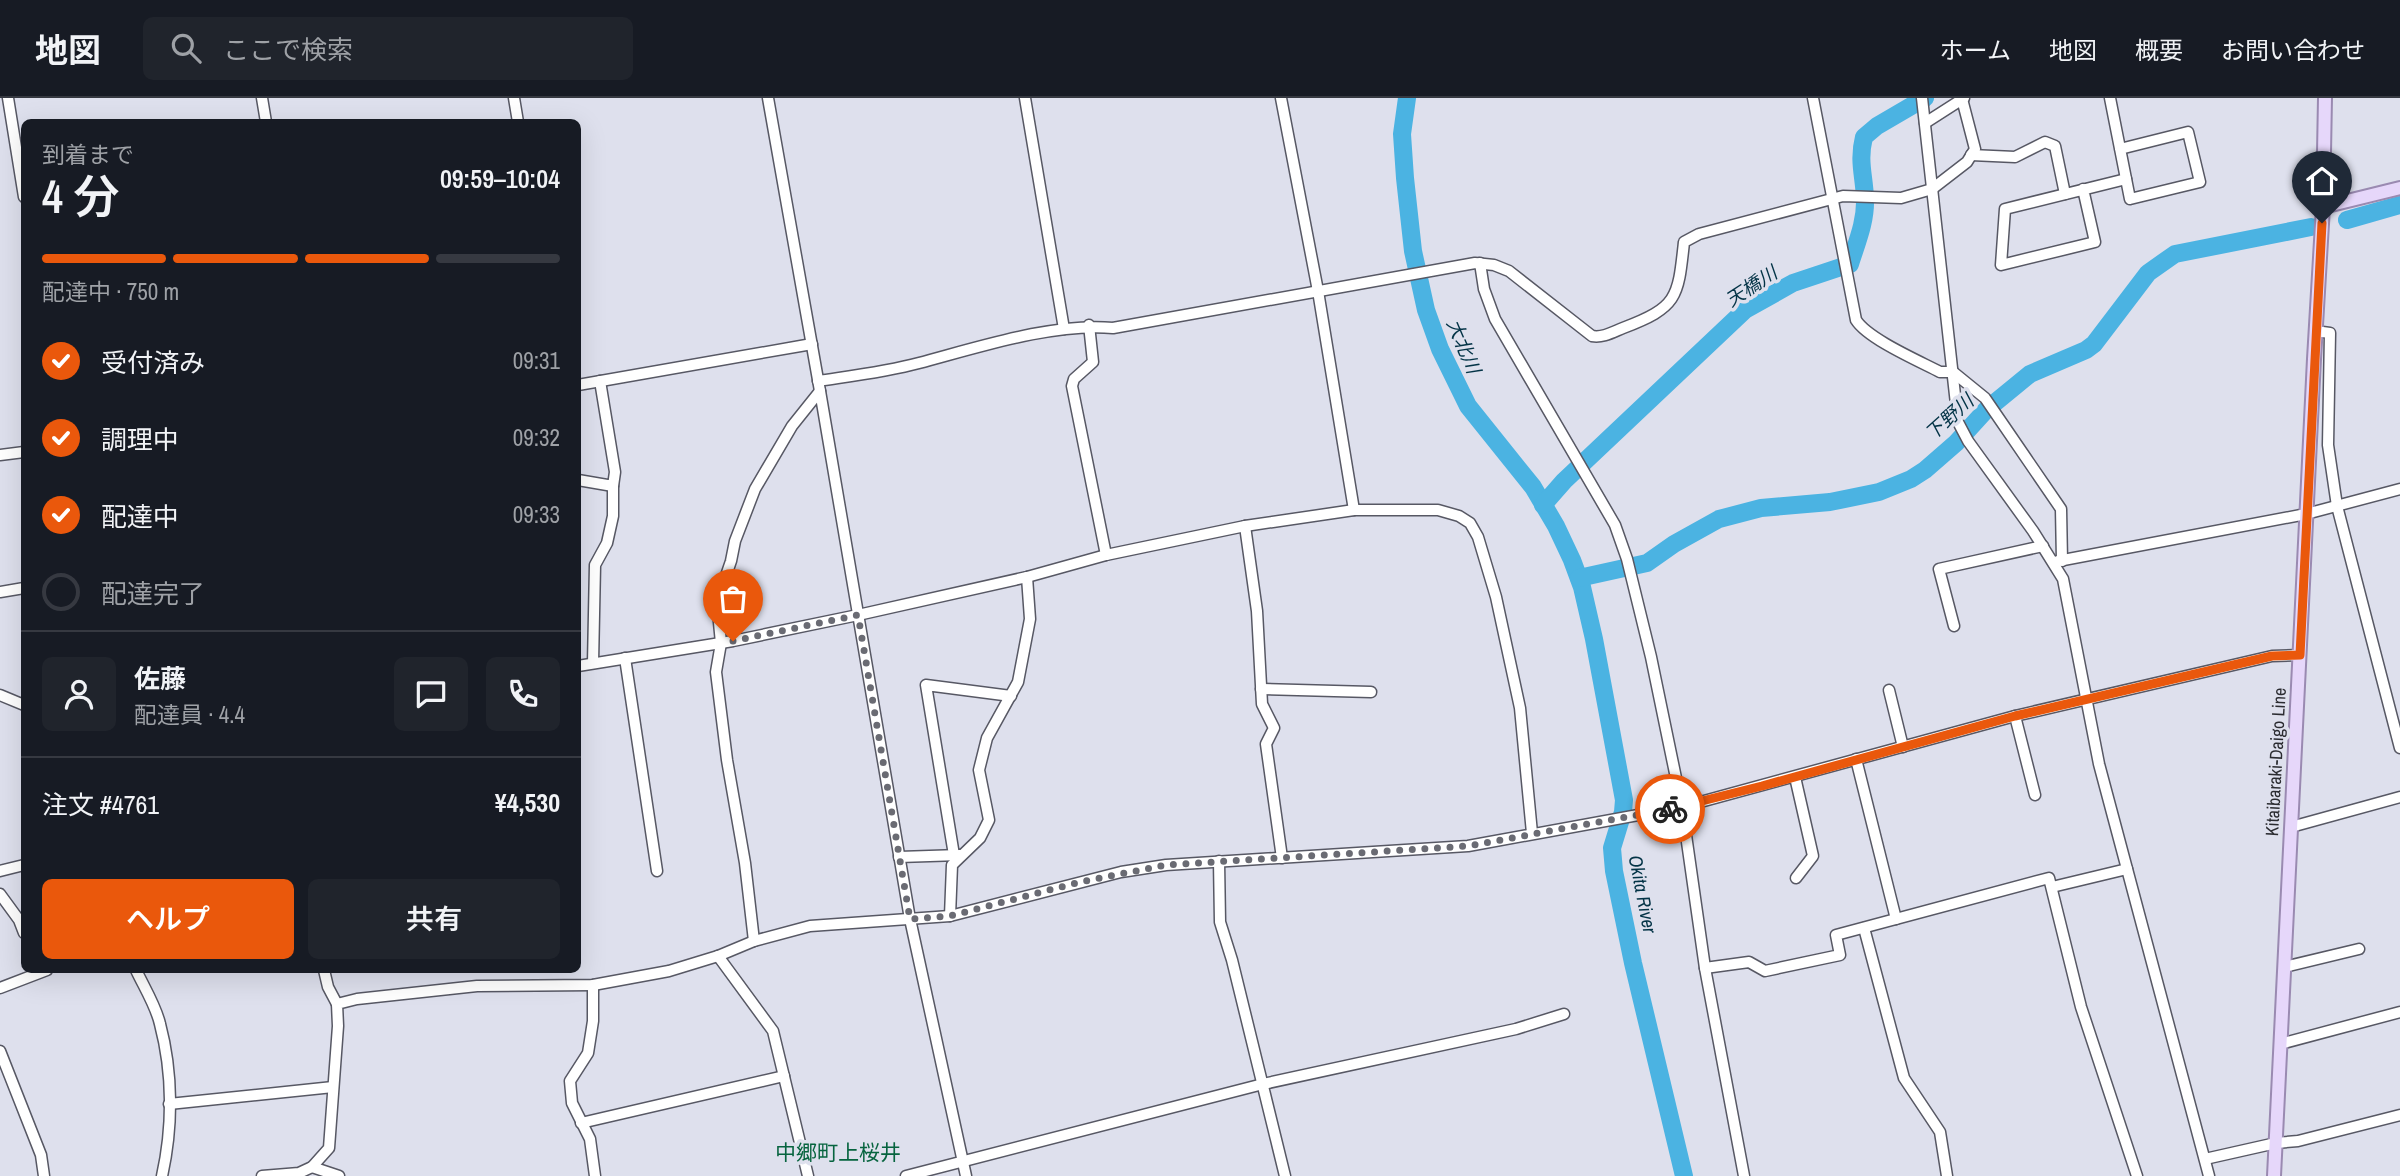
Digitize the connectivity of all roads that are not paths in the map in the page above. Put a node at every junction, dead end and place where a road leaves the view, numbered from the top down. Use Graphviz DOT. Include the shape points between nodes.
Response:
graph roads {
  1 [pos="8,98"];
  2 [pos="262,98"];
  3 [pos="514,98"];
  4 [pos="768,98"];
  5 [pos="1025,98"];
  6 [pos="1281,98"];
  7 [pos="1813,98"];
  8 [pos="2110,98"];
  9 [pos="2325,98"];
  10 [pos="1963,99"];
  11 [pos="1922,101"];
  12 [pos="266,119"];
  13 [pos="518,119"];
  14 [pos="1925,123"];
  15 [pos="2120,149"];
  16 [pos="1972,155"];
  17 [pos="21,178"];
  18 [pos="2126,179"];
  19 [pos="2400,188"];
  20 [pos="1932,189"];
  21 [pos="2083,190"];
  22 [pos="2065,194"];
  23 [pos="1832,198"];
  24 [pos="2323,207"];
  25 [pos="1477,263"];
  26 [pos="1318,292"];
  27 [pos="1089,326"];
  28 [pos="1065,329"];
  29 [pos="2315,331"];
  30 [pos="812,344"];
  31 [pos="1953,372"];
  32 [pos="600,381"];
  33 [pos="581,384"];
  34 [pos="819,386"];
  35 [pos="21,452"];
  36 [pos="0,455"];
  37 [pos="581,481"];
  38 [pos="613,486"];
  39 [pos="2400,489"];
  40 [pos="2337,506"];
  41 [pos="1354,510"];
  42 [pos="2306,514"];
  43 [pos="1245,526"];
  44 [pos="2043,546"];
  45 [pos="1105,555"];
  46 [pos="2058,561"];
  47 [pos="1027,577"];
  48 [pos="21,588"];
  49 [pos="0,592"];
  50 [pos="858,615"];
  51 [pos="1954,626"];
  52 [pos="721,642"];
  53 [pos="2300,655"];
  54 [pos="625,658"];
  55 [pos="593,663"];
  56 [pos="581,665"];
  57 [pos="1261,689"];
  58 [pos="1889,691"];
  59 [pos="1371,692"];
  60 [pos="0,695"];
  61 [pos="1011,696"];
  62 [pos="2088,700"];
  63 [pos="21,704"];
  64 [pos="2015,716"];
  65 [pos="1903,747"];
  66 [pos="2400,748"];
  67 [pos="1856,759"];
  68 [pos="1795,777"];
  69 [pos="2035,795"];
  70 [pos="2400,797"];
  71 [pos="1678,807"];
  72 [pos="2291,827"];
  73 [pos="1532,833"];
  74 [pos="959,855"];
  75 [pos="899,856"];
  76 [pos="1282,858"];
  77 [pos="1219,860"];
  78 [pos="21,866"];
  79 [pos="2127,869"];
  80 [pos="657,871"];
  81 [pos="0,872"];
  82 [pos="1796,878"];
  83 [pos="2052,887"];
  84 [pos="0,894"];
  85 [pos="950,916"];
  86 [pos="910,919"];
  87 [pos="1896,919"];
  88 [pos="21,925"];
  89 [pos="1864,928"];
  90 [pos="754,941"];
  91 [pos="2360,948"];
  92 [pos="718,956"];
  93 [pos="1705,968"];
  94 [pos="2284,968"];
  95 [pos="38,973"];
  96 [pos="137,973"];
  97 [pos="325,973"];
  98 [pos="593,985"];
  99 [pos="0,988"];
  100 [pos="337,1004"];
  101 [pos="2400,1012"];
  102 [pos="1564,1014"];
  103 [pos="2280,1044"];
  104 [pos="0,1051"];
  105 [pos="784,1076"];
  106 [pos="1263,1084"];
  107 [pos="333,1087"];
  108 [pos="169,1104"];
  109 [pos="2400,1115"];
  110 [pos="581,1123"];
  111 [pos="2276,1143"];
  112 [pos="2205,1159"];
  113 [pos="962,1163"];
  114 [pos="313,1167"];
  115 [pos="44,1176"];
  116 [pos="162,1176"];
  117 [pos="262,1176"];
  118 [pos="339,1176"];
  119 [pos="595,1176"];
  120 [pos="808,1176"];
  121 [pos="906,1176"];
  122 [pos="966,1176"];
  123 [pos="1285,1176"];
  124 [pos="1744,1176"];
  125 [pos="1947,1176"];
  126 [pos="2137,1176"];
  127 [pos="2208,1176"];
  128 [pos="2274,1176"];
  1 -- 17 [label="street"];
  2 -- 12 [label="street"];
  3 -- 13 [label="street"];
  4 -- 30 [label="street"];
  5 -- 28 [label="street"];
  6 -- 26 [label="street"];
  7 -- 23 [label="street"];
  8 -- 15 [label="street"];
  9 -- 24 [label="main road, Kitaibaraki-Daigo Line"];
  10 -- 14 [label="street"];
  10 -- 16 [label="street" via="1975,149"];
  11 -- 14 [label="street"];
  14 -- 20 [label="street"];
  15 -- 18 [label="street"];
  15 -- 18 [label="street" via="2188,132 2200,182 2130,199"];
  16 -- 20 [label="street"];
  16 -- 22 [label="street" via="2015,157 2045,142 2055,146"];
  18 -- 21 [label="street"];
  19 -- 24 [label="main road"];
  20 -- 23 [label="street" via="1901,198"];
  20 -- 31 [label="street"];
  21 -- 22 [label="street"];
  21 -- 22 [label="street" via="2095,242 2001,265 2005,209"];
  23 -- 25 [label="street" via="1684,242 1680,276 1668,305 1653,317 1598,337 1508,271"];
  23 -- 31 [label="street" via="1860,327 1940,372"];
  24 -- 29 [label="main road, Kitaibaraki-Daigo Line"];
  25 -- 26 [label="street"];
  25 -- 71 [label="street" via="1495,319 1615,525 1651,657"];
  26 -- 27 [label="street" via="1113,328"];
  26 -- 41 [label="street"];
  27 -- 28 [label="street"];
  27 -- 45 [label="street" via="1093,362 1072,386"];
  28 -- 34 [label="street"];
  29 -- 40 [label="street" via="2330,333 2328,445"];
  29 -- 42 [label="main road, Kitaibaraki-Daigo Line"];
  30 -- 32 [label="street"];
  30 -- 34 [label="street"];
  31 -- 44 [label="street" via="1954,401 1964,433"];
  31 -- 46 [label="street" via="1985,398 2061,509"];
  32 -- 33 [label="street"];
  32 -- 38 [label="street" via="615,472"];
  34 -- 50 [label="street"];
  34 -- 52 [label="street" via="755,489 734,541 717,602"];
  35 -- 36 [label="street"];
  37 -- 38 [label="street"];
  38 -- 55 [label="street" via="607,543 595,565"];
  39 -- 40 [label="street"];
  40 -- 42 [label="street"];
  40 -- 66 [label="street"];
  41 -- 43 [label="street"];
  41 -- 73 [label="street" via="1438,510 1459,516 1478,537 1520,708"];
  42 -- 46 [label="street"];
  42 -- 53 [label="main road, Kitaibaraki-Daigo Line"];
  43 -- 45 [label="street"];
  43 -- 57 [label="street"];
  44 -- 46 [label="street"];
  44 -- 51 [label="street" via="1939,569"];
  45 -- 47 [label="street"];
  46 -- 62 [label="street"];
  47 -- 50 [label="street"];
  47 -- 61 [label="street" via="1030,619"];
  48 -- 49 [label="street"];
  50 -- 52 [label="street"];
  50 -- 75 [label="street"];
  52 -- 54 [label="street"];
  52 -- 90 [label="street" via="716,673"];
  53 -- 62 [label="street" via="2272,656"];
  53 -- 72 [label="main road, Kitaibaraki-Daigo Line"];
  54 -- 55 [label="street"];
  54 -- 80 [label="street"];
  55 -- 56 [label="street"];
  57 -- 59 [label="street"];
  57 -- 76 [label="street" via="1262,704 1274,728 1266,744"];
  58 -- 65 [label="street"];
  60 -- 63 [label="street"];
  61 -- 74 [label="street" via="987,738 979,771 989,820 980,838"];
  61 -- 74 [label="street" via="926,685"];
  62 -- 64 [label="street"];
  62 -- 79 [label="street" via="2099,764"];
  64 -- 65 [label="street"];
  64 -- 69 [label="street"];
  65 -- 67 [label="street"];
  67 -- 68 [label="street"];
  67 -- 87 [label="street"];
  68 -- 71 [label="street"];
  68 -- 82 [label="street" via="1813,856"];
  70 -- 72 [label="street"];
  71 -- 73 [label="street"];
  71 -- 93 [label="street"];
  72 -- 94 [label="main road, Kitaibaraki-Daigo Line"];
  73 -- 76 [label="street" via="1468,846"];
  74 -- 75 [label="street"];
  74 -- 85 [label="street" via="952,865"];
  75 -- 86 [label="street"];
  76 -- 77 [label="street"];
  77 -- 85 [label="street" via="1121,872"];
  77 -- 106 [label="street" via="1220,922"];
  78 -- 81 [label="street"];
  79 -- 83 [label="street"];
  79 -- 112 [label="street"];
  83 -- 87 [label="street" via="2049,878"];
  83 -- 126 [label="street" via="2081,1007"];
  84 -- 88 [label="street"];
  85 -- 86 [label="street"];
  86 -- 90 [label="street" via="810,926"];
  86 -- 113 [label="street"];
  87 -- 89 [label="street"];
  89 -- 93 [label="street" via="1836,935 1840,955 1765,971 1749,962"];
  89 -- 125 [label="street" via="1904,1078 1940,1132"];
  90 -- 92 [label="street"];
  91 -- 94 [label="street"];
  92 -- 98 [label="street" via="669,971"];
  92 -- 105 [label="street" via="773,1031"];
  93 -- 124 [label="street"];
  94 -- 103 [label="main road, Kitaibaraki-Daigo Line"];
  95 -- 99 [label="street"];
  96 -- 108 [label="street" via="160,1023"];
  97 -- 100 [label="street"];
  98 -- 100 [label="street" via="477,986"];
  98 -- 110 [label="street" via="588,1053 570,1082 572,1103"];
  100 -- 107 [label="street"];
  101 -- 103 [label="street"];
  102 -- 106 [label="street" via="1516,1029"];
  103 -- 111 [label="main road, Kitaibaraki-Daigo Line"];
  104 -- 115 [label="street" via="41,1155"];
  105 -- 110 [label="street"];
  105 -- 120 [label="street"];
  106 -- 113 [label="street"];
  106 -- 123 [label="street"];
  107 -- 108 [label="street"];
  107 -- 114 [label="street" via="329,1148"];
  108 -- 116 [label="street"];
  109 -- 111 [label="street"];
  110 -- 119 [label="street" via="590,1139"];
  111 -- 112 [label="street"];
  111 -- 128 [label="main road, Kitaibaraki-Daigo Line"];
  112 -- 127 [label="street"];
  113 -- 121 [label="street"];
  113 -- 122 [label="street"];
  114 -- 117 [label="street"];
  114 -- 118 [label="street"];
}
